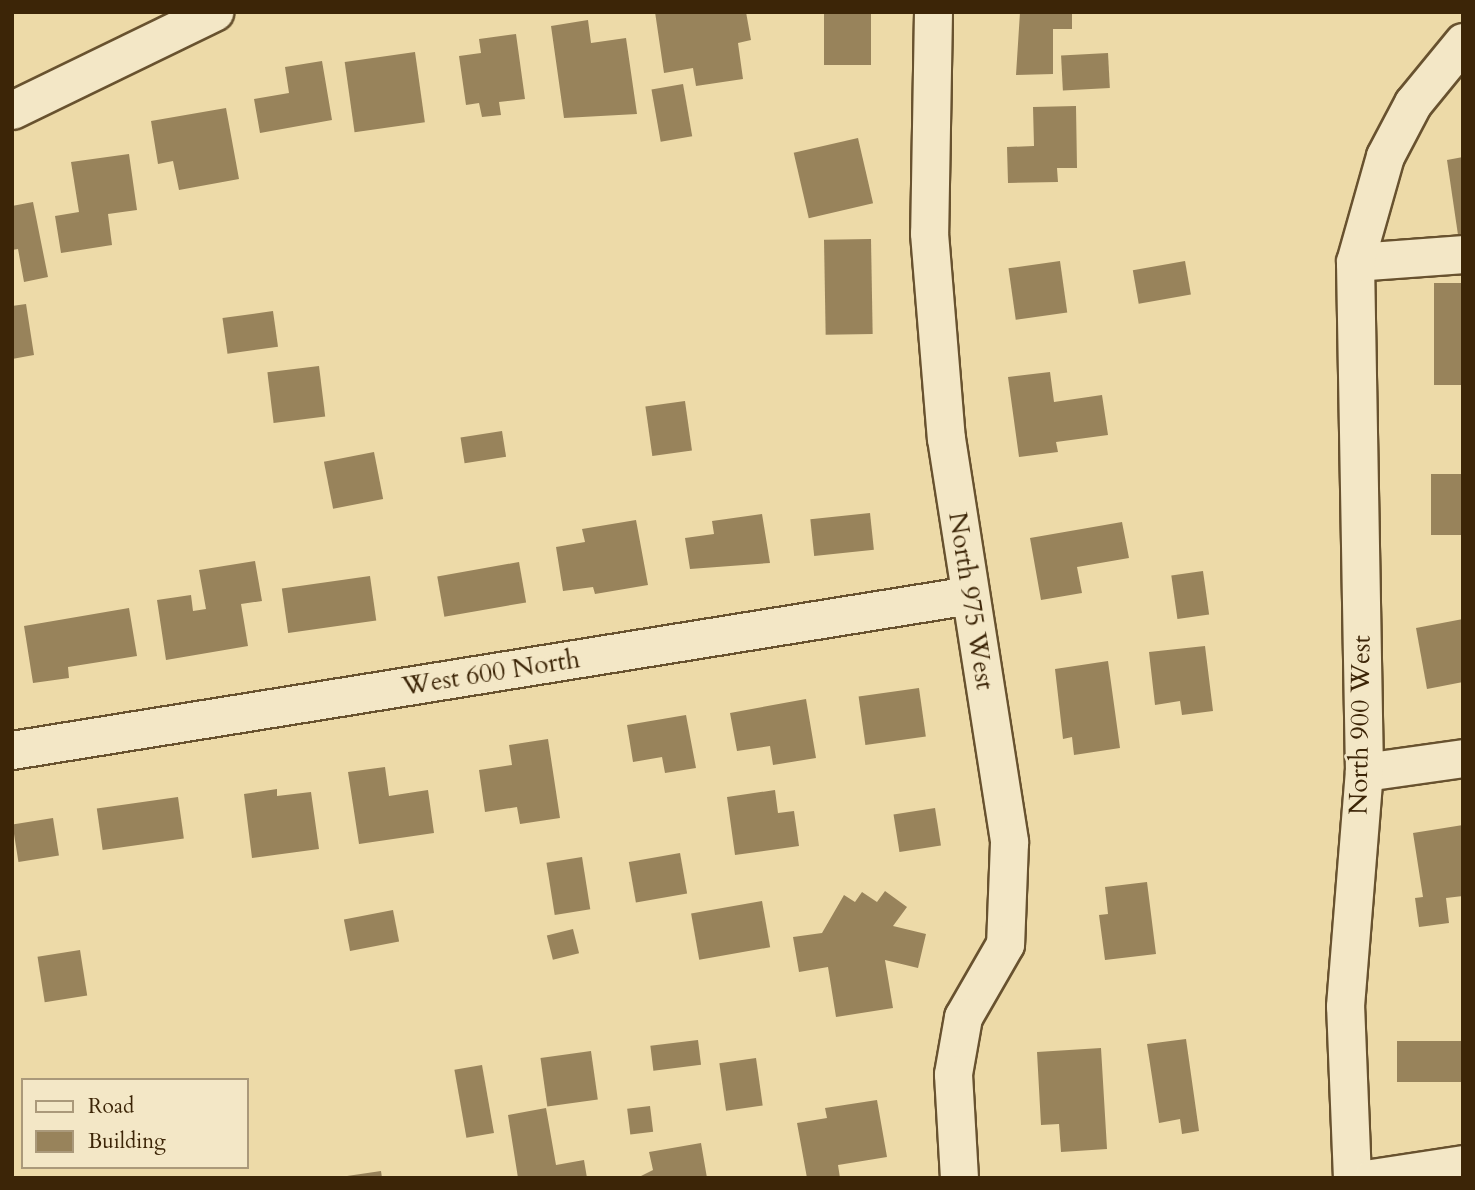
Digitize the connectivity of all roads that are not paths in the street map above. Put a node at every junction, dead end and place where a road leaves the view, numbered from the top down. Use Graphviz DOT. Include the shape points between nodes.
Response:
graph roads {
  1 [pos="214,12"];
  2 [pos="933,12"];
  3 [pos="1463,43"];
  4 [pos="12,110"];
  5 [pos="1463,254"];
  6 [pos="1355,262"];
  7 [pos="970,595"];
  8 [pos="12,750"];
  9 [pos="1463,758"];
  10 [pos="1364,772"];
  11 [pos="1463,1164"];
  12 [pos="959,1178"];
  13 [pos="1352,1178"];
  14 [pos="1372,1178"];
  1 -- 4 [label="street"];
  2 -- 7 [label="street, North 975 West" via="929,233 946,438"];
  3 -- 6 [label="street, North 900 West" via="1413,103 1385,156"];
  5 -- 6 [label="street"];
  6 -- 10 [label="street, North 900 West"];
  7 -- 8 [label="street, West 600 North"];
  7 -- 12 [label="street, North 975 West" via="1009,842 1010,893 1004,944 963,1017 953,1074"];
  9 -- 10 [label="street"];
  10 -- 13 [label="street, North 900 West" via="1345,1006"];
  11 -- 14 [label="street"];
}
